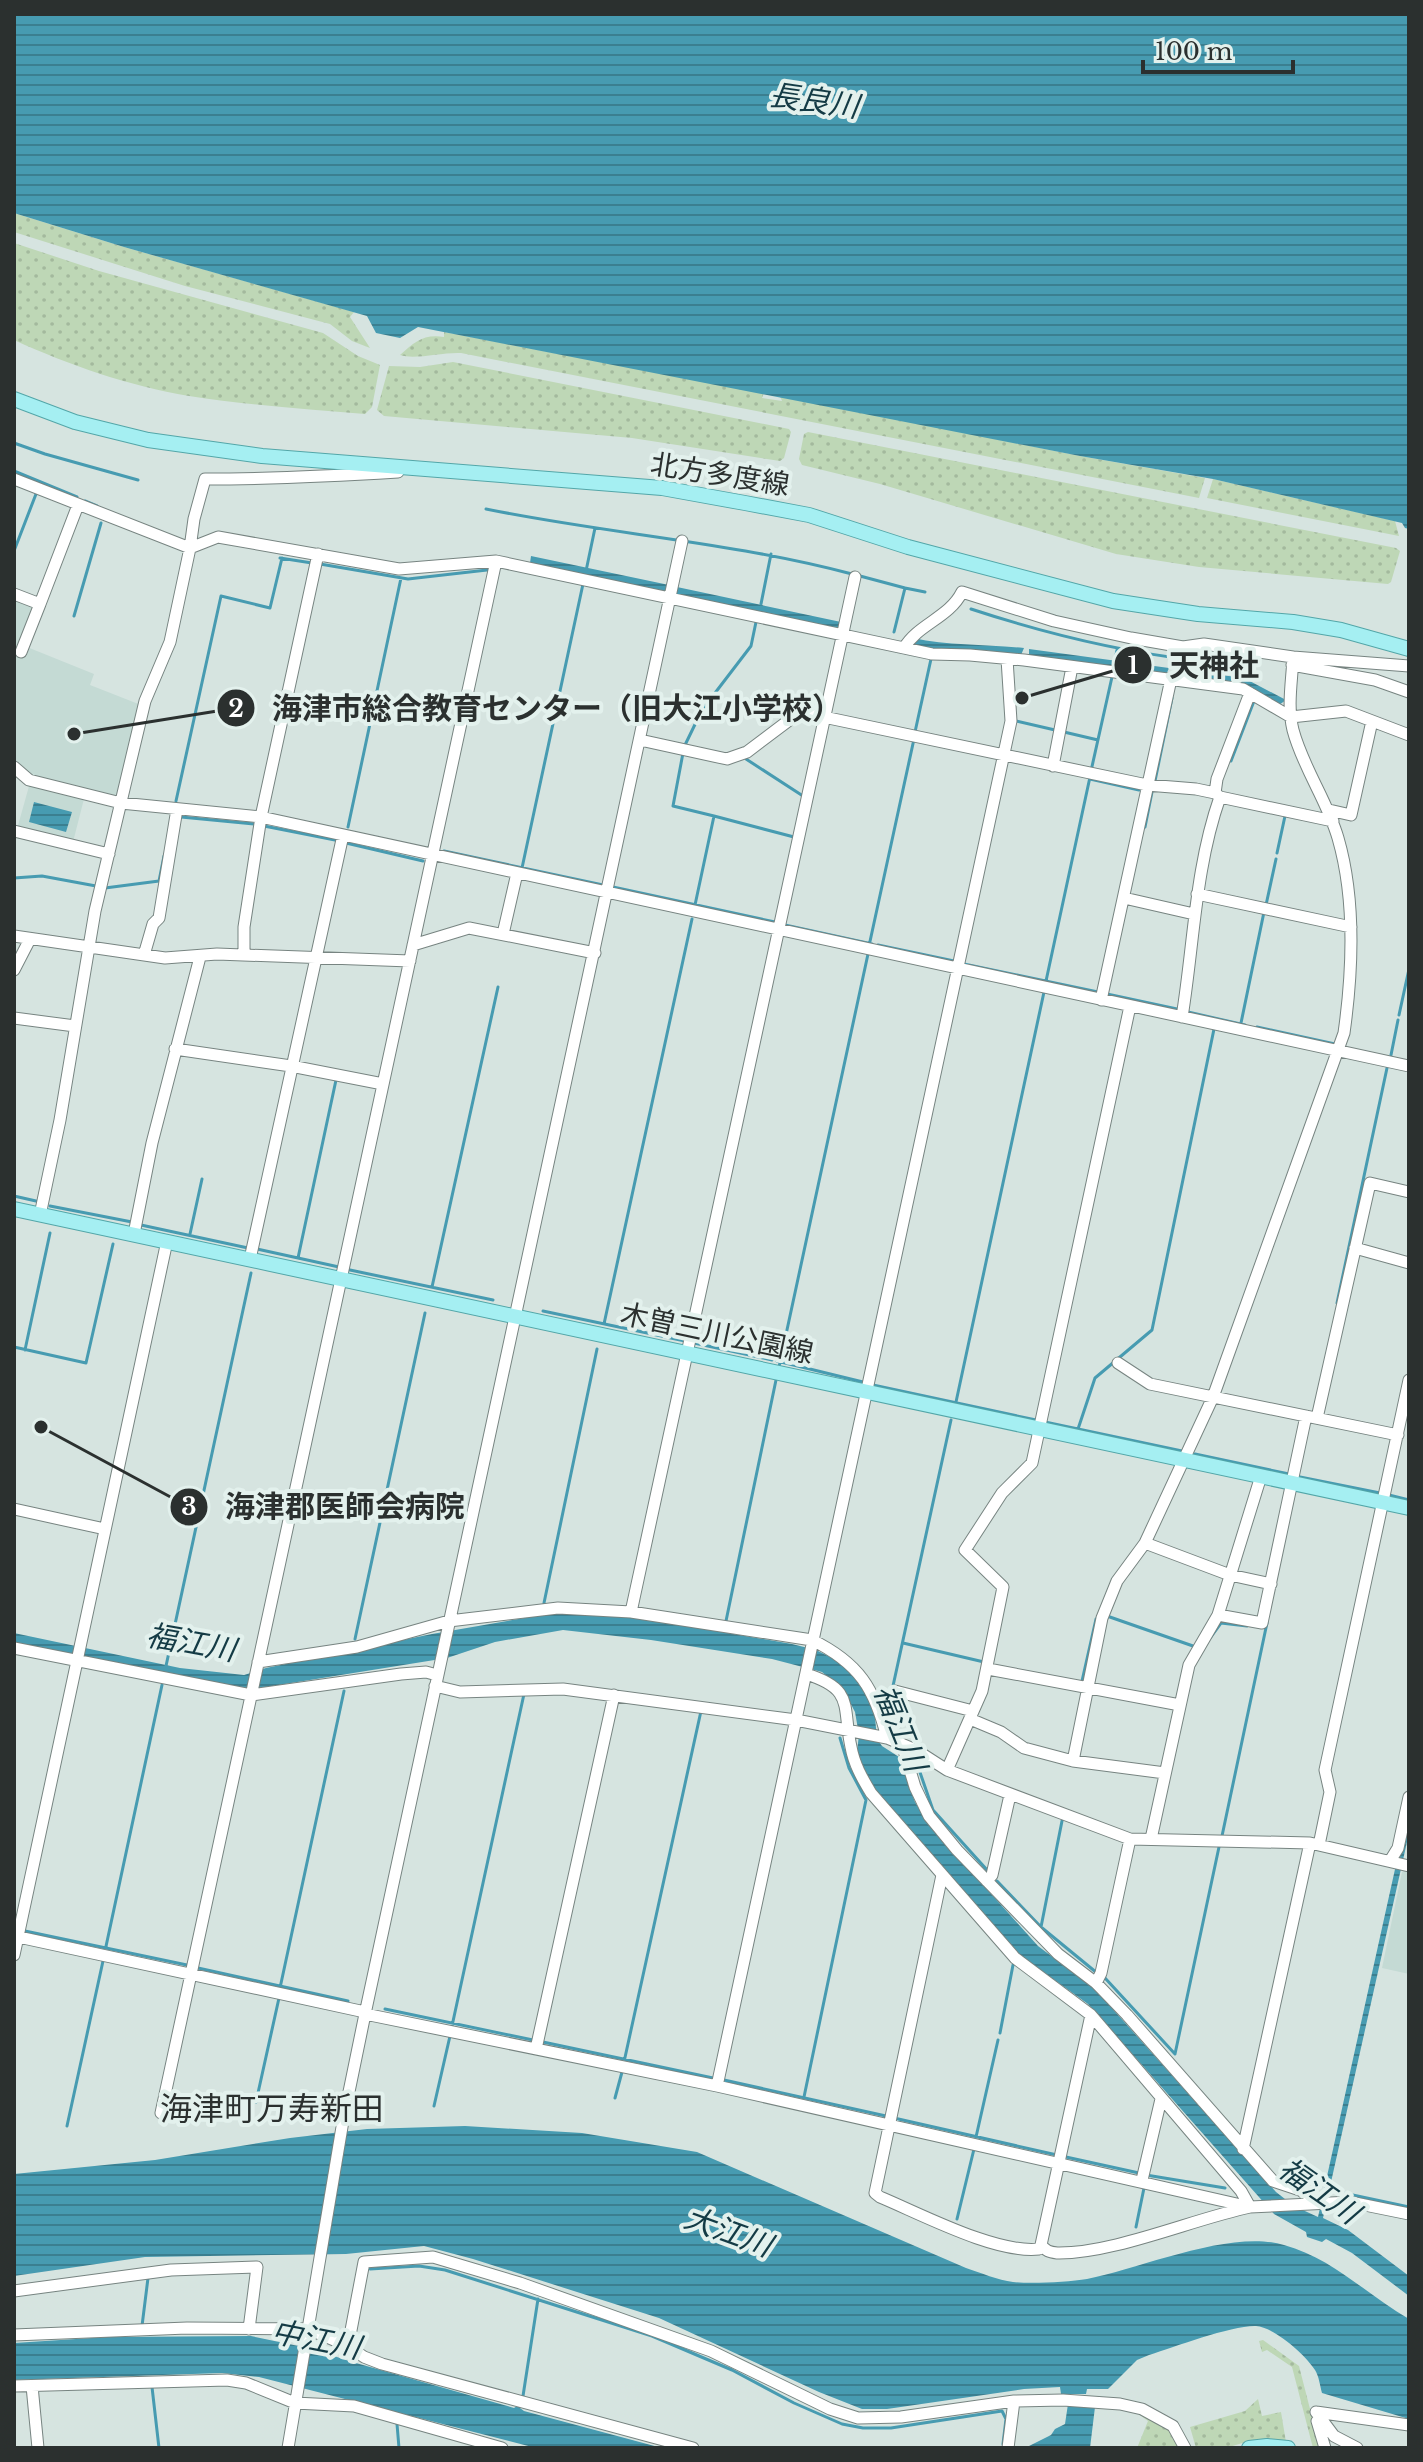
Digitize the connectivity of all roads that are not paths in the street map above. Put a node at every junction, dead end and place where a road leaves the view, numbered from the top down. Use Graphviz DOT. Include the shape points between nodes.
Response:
graph roads {
  1 [pos="14,399"];
  2 [pos="418,470"];
  3 [pos="14,479"];
  4 [pos="78,505"];
  5 [pos="682,541"];
  6 [pos="190,548"];
  7 [pos="317,560"];
  8 [pos="496,561"];
  9 [pos="855,577"];
  10 [pos="14,594"];
  11 [pos="671,597"];
  12 [pos="40,604"];
  13 [pos="842,635"];
  14 [pos="904,648"];
  15 [pos="1409,649"];
  16 [pos="21,652"];
  17 [pos="1007,659"];
  18 [pos="1293,661"];
  19 [pos="1409,666"];
  20 [pos="1072,667"];
  21 [pos="1171,679"];
  22 [pos="1409,692"];
  23 [pos="1250,693"];
  24 [pos="824,717"];
  25 [pos="1291,717"];
  26 [pos="1372,721"];
  27 [pos="1409,735"];
  28 [pos="640,740"];
  29 [pos="1004,756"];
  30 [pos="1053,766"];
  31 [pos="14,767"];
  32 [pos="1147,785"];
  33 [pos="1218,795"];
  34 [pos="121,803"];
  35 [pos="177,809"];
  36 [pos="1331,816"];
  37 [pos="261,817"];
  38 [pos="14,831"];
  39 [pos="343,835"];
  40 [pos="109,854"];
  41 [pos="433,854"];
  42 [pos="517,873"];
  43 [pos="608,892"];
  44 [pos="1197,894"];
  45 [pos="1124,898"];
  46 [pos="1194,914"];
  47 [pos="1351,927"];
  48 [pos="778,930"];
  49 [pos="503,934"];
  50 [pos="14,936"];
  51 [pos="30,939"];
  52 [pos="413,945"];
  53 [pos="88,947"];
  54 [pos="595,953"];
  55 [pos="144,955"];
  56 [pos="244,955"];
  57 [pos="200,957"];
  58 [pos="315,958"];
  59 [pos="410,961"];
  60 [pos="958,969"];
  61 [pos="14,970"];
  62 [pos="1101,1000"];
  63 [pos="1130,1006"];
  64 [pos="1182,1017"];
  65 [pos="14,1018"];
  66 [pos="75,1026"];
  67 [pos="175,1049"];
  68 [pos="1338,1051"];
  69 [pos="291,1066"];
  70 [pos="1409,1066"];
  71 [pos="383,1084"];
  72 [pos="1409,1192"];
  73 [pos="14,1209"];
  74 [pos="40,1215"];
  75 [pos="134,1234"];
  76 [pos="167,1241"];
  77 [pos="1355,1248"];
  78 [pos="250,1259"];
  79 [pos="1409,1263"];
  80 [pos="341,1279"];
  81 [pos="514,1317"];
  82 [pos="687,1353"];
  83 [pos="1118,1363"];
  84 [pos="1409,1380"];
  85 [pos="867,1390"];
  86 [pos="1213,1397"];
  87 [pos="1312,1417"];
  88 [pos="1039,1428"];
  89 [pos="1398,1435"];
  90 [pos="1185,1460"];
  91 [pos="1261,1476"];
  92 [pos="1292,1483"];
  93 [pos="1383,1503"];
  94 [pos="1409,1508"];
  95 [pos="14,1509"];
  96 [pos="105,1529"];
  97 [pos="1145,1543"];
  98 [pos="1230,1575"];
  99 [pos="1271,1584"];
  100 [pos="631,1612"];
  101 [pos="1218,1615"];
  102 [pos="449,1624"];
  103 [pos="812,1642"];
  104 [pos="14,1648"];
  105 [pos="78,1656"];
  106 [pos="257,1664"];
  107 [pos="988,1669"];
  108 [pos="806,1672"];
  109 [pos="436,1680"];
  110 [pos="1087,1687"];
  111 [pos="895,1691"];
  112 [pos="251,1692"];
  113 [pos="614,1695"];
  114 [pos="1180,1705"];
  115 [pos="971,1715"];
  116 [pos="796,1720"];
  117 [pos="850,1730"];
  118 [pos="886,1738"];
  119 [pos="902,1744"];
  120 [pos="1073,1761"];
  121 [pos="947,1770"];
  122 [pos="1165,1773"];
  123 [pos="1010,1795"];
  124 [pos="1409,1797"];
  125 [pos="1130,1839"];
  126 [pos="1151,1839"];
  127 [pos="1314,1844"];
  128 [pos="1399,1863"];
  129 [pos="942,1875"];
  130 [pos="987,1881"];
  131 [pos="16,1936"];
  132 [pos="14,1955"];
  133 [pos="191,1975"];
  134 [pos="1096,1983"];
  135 [pos="365,2013"];
  136 [pos="1091,2015"];
  137 [pos="536,2049"];
  138 [pos="717,2086"];
  139 [pos="1161,2099"];
  140 [pos="161,2113"];
  141 [pos="888,2126"];
  142 [pos="1243,2149"];
  143 [pos="1060,2162"];
  144 [pos="1143,2176"];
  145 [pos="1323,2201"];
  146 [pos="1254,2207"];
  147 [pos="1409,2214"];
  148 [pos="1041,2245"];
  149 [pos="14,2291"];
  150 [pos="249,2329"];
  151 [pos="308,2332"];
  152 [pos="14,2335"];
  153 [pos="348,2346"];
  154 [pos="14,2386"];
  155 [pos="32,2386"];
  156 [pos="295,2399"];
  157 [pos="1014,2401"];
  158 [pos="1316,2412"];
  159 [pos="1409,2425"];
  160 [pos="38,2448"];
  161 [pos="288,2448"];
  162 [pos="502,2448"];
  163 [pos="693,2448"];
  164 [pos="1008,2448"];
  165 [pos="1185,2448"];
  166 [pos="1249,2448"];
  167 [pos="1288,2448"];
  168 [pos="1325,2448"];
  169 [pos="1357,2448"];
  1 -- 2 [label="main road, 北方多度線" via="75,422 148,440"];
  2 -- 6 [label="street" via="205,479"];
  2 -- 15 [label="main road, 北方多度線" via="662,488 809,515 1113,601 1293,622"];
  3 -- 4 [label="street"];
  4 -- 6 [label="street"];
  4 -- 12 [label="street"];
  5 -- 11 [label="street"];
  6 -- 7 [label="street" via="218,537"];
  6 -- 34 [label="street" via="170,642 145,701"];
  7 -- 8 [label="street" via="399,569"];
  7 -- 37 [label="street"];
  8 -- 11 [label="street"];
  8 -- 41 [label="street"];
  9 -- 13 [label="street"];
  10 -- 12 [label="street"];
  11 -- 13 [label="street"];
  11 -- 28 [label="street"];
  12 -- 16 [label="street"];
  13 -- 14 [label="street"];
  13 -- 24 [label="street"];
  14 -- 17 [label="street"];
  14 -- 18 [label="street" via="962,592 1131,638 1183,647 1204,644"];
  17 -- 20 [label="street"];
  17 -- 29 [label="street" via="1011,721"];
  18 -- 19 [label="street"];
  18 -- 22 [label="street"];
  18 -- 25 [label="street"];
  20 -- 21 [label="street"];
  20 -- 30 [label="street"];
  21 -- 23 [label="street"];
  21 -- 32 [label="street"];
  23 -- 25 [label="street"];
  23 -- 33 [label="street" via="1217,779"];
  24 -- 28 [label="street" via="800,712 747,752 727,759"];
  24 -- 29 [label="street"];
  24 -- 48 [label="street"];
  25 -- 26 [label="street" via="1346,711"];
  25 -- 36 [label="street"];
  26 -- 27 [label="street"];
  26 -- 36 [label="street" via="1351,815"];
  28 -- 43 [label="street"];
  29 -- 30 [label="street"];
  29 -- 60 [label="street"];
  30 -- 32 [label="street"];
  31 -- 34 [label="street" via="29,780"];
  32 -- 33 [label="street"];
  32 -- 45 [label="street"];
  33 -- 36 [label="street"];
  33 -- 44 [label="street"];
  34 -- 35 [label="street"];
  34 -- 40 [label="street"];
  35 -- 37 [label="street"];
  35 -- 55 [label="street" via="159,918"];
  36 -- 47 [label="street" via="1351,900"];
  37 -- 39 [label="street"];
  37 -- 56 [label="street"];
  38 -- 40 [label="street"];
  39 -- 41 [label="street"];
  39 -- 58 [label="street"];
  40 -- 53 [label="street"];
  41 -- 42 [label="street"];
  41 -- 52 [label="street"];
  42 -- 43 [label="street"];
  42 -- 49 [label="street"];
  43 -- 48 [label="street"];
  43 -- 54 [label="street"];
  44 -- 46 [label="street"];
  44 -- 47 [label="street"];
  45 -- 46 [label="street"];
  45 -- 62 [label="street"];
  46 -- 64 [label="street"];
  47 -- 68 [label="street" via="1347,1006"];
  48 -- 60 [label="street"];
  48 -- 82 [label="street"];
  49 -- 52 [label="street" via="469,928"];
  49 -- 54 [label="street"];
  50 -- 51 [label="street"];
  51 -- 53 [label="street"];
  51 -- 61 [label="street"];
  52 -- 59 [label="street"];
  53 -- 55 [label="street"];
  53 -- 66 [label="street"];
  54 -- 81 [label="street"];
  55 -- 57 [label="street"];
  56 -- 57 [label="street"];
  56 -- 58 [label="street"];
  57 -- 67 [label="street"];
  58 -- 59 [label="street"];
  58 -- 69 [label="street"];
  59 -- 71 [label="street"];
  60 -- 62 [label="street"];
  60 -- 85 [label="street"];
  62 -- 63 [label="street"];
  63 -- 64 [label="street"];
  63 -- 88 [label="street"];
  64 -- 68 [label="street"];
  65 -- 66 [label="street"];
  66 -- 74 [label="street"];
  67 -- 69 [label="street"];
  67 -- 75 [label="street"];
  68 -- 70 [label="street"];
  68 -- 86 [label="street"];
  69 -- 71 [label="street"];
  69 -- 78 [label="street"];
  71 -- 80 [label="street"];
  72 -- 77 [label="street" via="1370,1183"];
  73 -- 74 [label="main road, 木曽三川公園線"];
  74 -- 75 [label="main road, 木曽三川公園線"];
  75 -- 76 [label="main road, 木曽三川公園線"];
  76 -- 78 [label="main road, 木曽三川公園線"];
  76 -- 96 [label="street"];
  77 -- 79 [label="street"];
  77 -- 87 [label="street"];
  78 -- 80 [label="main road, 木曽三川公園線"];
  80 -- 81 [label="main road, 木曽三川公園線"];
  80 -- 106 [label="street"];
  81 -- 82 [label="main road, 木曽三川公園線"];
  81 -- 102 [label="street"];
  82 -- 85 [label="main road, 木曽三川公園線"];
  82 -- 100 [label="street"];
  83 -- 86 [label="street" via="1150,1384"];
  84 -- 89 [label="street"];
  85 -- 88 [label="main road, 木曽三川公園線"];
  85 -- 103 [label="street"];
  86 -- 87 [label="street"];
  86 -- 90 [label="street"];
  87 -- 89 [label="street"];
  87 -- 92 [label="street"];
  88 -- 90 [label="main road, 木曽三川公園線"];
  88 -- 107 [label="street" via="1032,1463 1002,1493 965,1550 1003,1587"];
  89 -- 93 [label="street"];
  90 -- 91 [label="main road, 木曽三川公園線"];
  90 -- 97 [label="street"];
  91 -- 92 [label="main road, 木曽三川公園線"];
  91 -- 98 [label="street"];
  92 -- 93 [label="main road, 木曽三川公園線"];
  92 -- 99 [label="street"];
  93 -- 94 [label="main road, 木曽三川公園線"];
  93 -- 127 [label="street" via="1325,1770 1330,1792"];
  95 -- 96 [label="street"];
  96 -- 105 [label="street"];
  97 -- 98 [label="street"];
  97 -- 110 [label="street" via="1112,1593"];
  98 -- 99 [label="street"];
  98 -- 101 [label="street"];
  99 -- 101 [label="street" via="1262,1623"];
  100 -- 102 [label="street" via="558,1608"];
  100 -- 103 [label="street"];
  101 -- 114 [label="street" via="1193,1653"];
  102 -- 106 [label="street"];
  102 -- 109 [label="street"];
  103 -- 108 [label="street"];
  103 -- 118 [label="street" via="841,1656 867,1683"];
  104 -- 105 [label="street"];
  105 -- 112 [label="street"];
  105 -- 131 [label="street"];
  106 -- 112 [label="street"];
  107 -- 110 [label="street"];
  107 -- 115 [label="street"];
  108 -- 116 [label="street"];
  108 -- 117 [label="street" via="837,1690"];
  109 -- 112 [label="street" via="426,1672"];
  109 -- 113 [label="street" via="460,1692 563,1689"];
  109 -- 135 [label="street"];
  110 -- 114 [label="street"];
  110 -- 120 [label="street"];
  111 -- 115 [label="street"];
  112 -- 133 [label="street"];
  113 -- 116 [label="street"];
  113 -- 137 [label="street"];
  114 -- 122 [label="street"];
  115 -- 120 [label="street" via="1024,1748"];
  115 -- 121 [label="street"];
  116 -- 117 [label="street"];
  116 -- 138 [label="street"];
  117 -- 118 [label="street"];
  117 -- 129 [label="street" via="856,1767 871,1793"];
  118 -- 119 [label="street"];
  119 -- 121 [label="street"];
  119 -- 130 [label="street" via="929,1816"];
  120 -- 122 [label="street"];
  121 -- 123 [label="street"];
  122 -- 126 [label="street"];
  123 -- 125 [label="street"];
  123 -- 130 [label="street"];
  124 -- 128 [label="street"];
  125 -- 126 [label="street"];
  125 -- 134 [label="street"];
  126 -- 127 [label="street"];
  127 -- 128 [label="street"];
  127 -- 142 [label="street"];
  129 -- 136 [label="street" via="1015,1958"];
  129 -- 141 [label="street"];
  130 -- 134 [label="street" via="1058,1954"];
  131 -- 132 [label="street"];
  131 -- 133 [label="street"];
  133 -- 135 [label="street"];
  133 -- 140 [label="street"];
  134 -- 142 [label="street"];
  135 -- 137 [label="street"];
  135 -- 151 [label="street"];
  136 -- 139 [label="street"];
  136 -- 143 [label="street"];
  137 -- 138 [label="street"];
  138 -- 141 [label="street"];
  139 -- 144 [label="street"];
  139 -- 146 [label="street"];
  141 -- 143 [label="street"];
  141 -- 148 [label="street" via="874,2186 880,2197 1000,2245 1028,2251"];
  142 -- 145 [label="street" via="1273,2181"];
  143 -- 144 [label="street"];
  143 -- 148 [label="street"];
  144 -- 146 [label="street"];
  145 -- 146 [label="street"];
  145 -- 147 [label="street"];
  146 -- 148 [label="street" via="1090,2249 1054,2253"];
  149 -- 150 [label="street" via="171,2270 257,2267"];
  150 -- 151 [label="street"];
  150 -- 152 [label="street"];
  151 -- 153 [label="street"];
  151 -- 156 [label="street"];
  153 -- 157 [label="street" via="364,2262 433,2257 697,2345 858,2418"];
  153 -- 163 [label="street" via="382,2364"];
  154 -- 155 [label="street"];
  155 -- 156 [label="street" via="227,2380"];
  155 -- 160 [label="street"];
  156 -- 161 [label="street"];
  156 -- 162 [label="street" via="354,2406"];
  157 -- 164 [label="street"];
  157 -- 165 [label="street" via="1120,2404 1173,2426"];
  158 -- 159 [label="street"];
  158 -- 168 [label="street"];
  158 -- 169 [label="street" via="1334,2436"];
  166 -- 167 [label="main road"];
}
